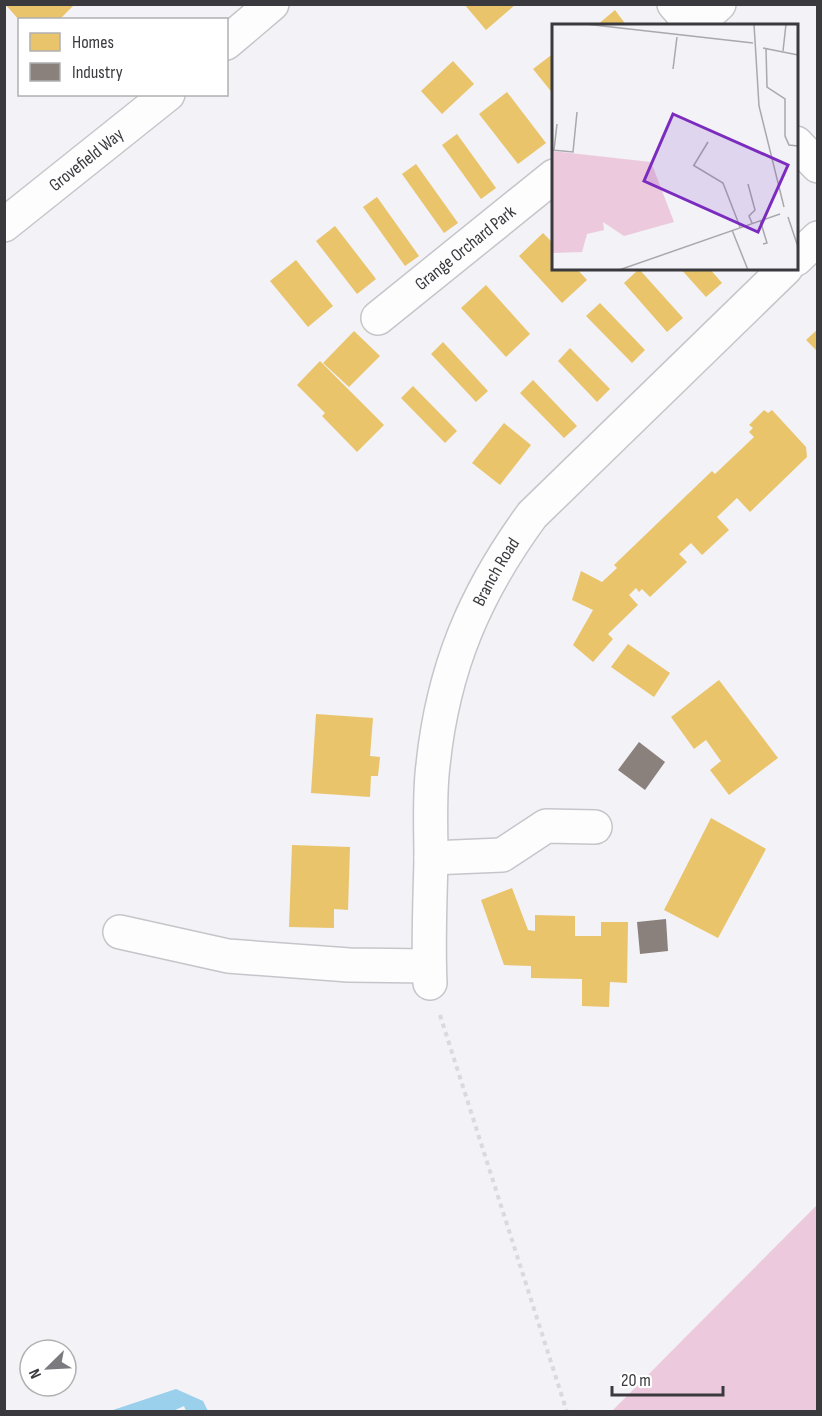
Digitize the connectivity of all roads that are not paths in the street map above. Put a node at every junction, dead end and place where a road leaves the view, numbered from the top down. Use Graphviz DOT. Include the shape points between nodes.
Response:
graph roads {
  1 [pos="272,4"];
  2 [pos="674,4"];
  3 [pos="719,4"];
  4 [pos="692,24"];
  5 [pos="696,24"];
  6 [pos="228,41"];
  7 [pos="165,96"];
  8 [pos="798,145"];
  9 [pos="818,166"];
  10 [pos="552,178"];
  11 [pos="4,225"];
  12 [pos="818,238"];
  13 [pos="798,257"];
  14 [pos="784,270"];
  15 [pos="378,318"];
  16 [pos="595,827"];
  17 [pos="431,858"];
  18 [pos="120,932"];
  1 -- 6 [label="street"];
  2 -- 4 [label="street"];
  3 -- 5 [label="street"];
  7 -- 11 [label="street, Grovefield Way"];
  8 -- 9 [label="street"];
  10 -- 15 [label="street, Grange Orchard Park"];
  12 -- 13 [label="street"];
  14 -- 17 [label="street, Branch Road" via="532,515 483,589 449,675 432,767"];
  16 -- 17 [label="street" via="546,826 502,855"];
  17 -- 18 [label="street, Branch Road" via="430,974 228,956"];
}
